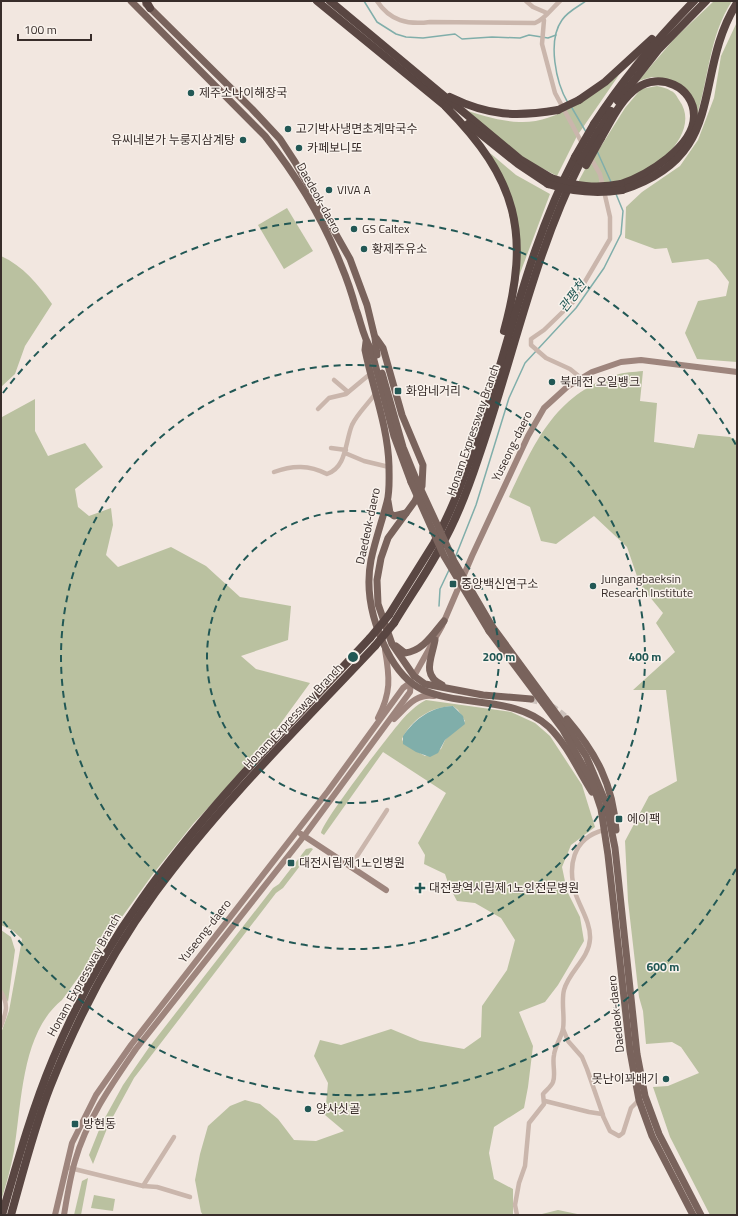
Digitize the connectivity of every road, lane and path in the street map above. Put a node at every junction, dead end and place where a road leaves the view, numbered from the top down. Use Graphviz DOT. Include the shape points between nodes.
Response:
graph roads {
  1 [pos="131,1"];
  2 [pos="317,1"];
  3 [pos="330,1"];
  4 [pos="378,1"];
  5 [pos="526,1"];
  6 [pos="560,1"];
  7 [pos="694,1"];
  8 [pos="706,1"];
  9 [pos="146,3"];
  10 [pos="737,3"];
  11 [pos="547,13"];
  12 [pos="543,22"];
  13 [pos="433,88"];
  14 [pos="446,107"];
  15 [pos="600,135"];
  16 [pos="581,161"];
  17 [pos="550,181"];
  18 [pos="622,187"];
  19 [pos="375,338"];
  20 [pos="366,342"];
  21 [pos="737,372"];
  22 [pos="370,374"];
  23 [pos="581,378"];
  24 [pos="334,380"];
  25 [pos="348,392"];
  26 [pos="375,394"];
  27 [pos="318,409"];
  28 [pos="331,448"];
  29 [pos="345,451"];
  30 [pos="472,456"];
  31 [pos="389,467"];
  32 [pos="274,472"];
  33 [pos="414,481"];
  34 [pos="388,501"];
  35 [pos="406,513"];
  36 [pos="444,621"];
  37 [pos="490,629"];
  38 [pos="435,640"];
  39 [pos="392,644"];
  40 [pos="385,647"];
  41 [pos="398,652"];
  42 [pos="413,679"];
  43 [pos="449,689"];
  44 [pos="443,697"];
  45 [pos="531,699"];
  46 [pos="567,719"];
  47 [pos="382,730"];
  48 [pos="369,735"];
  49 [pos="597,799"];
  50 [pos="387,810"];
  51 [pos="604,830"];
  52 [pos="297,831"];
  53 [pos="304,836"];
  54 [pos="615,848"];
  55 [pos="350,867"];
  56 [pos="386,890"];
  57 [pos="1,992"];
  58 [pos="1,1026"];
  59 [pos="563,1029"];
  60 [pos="639,1100"];
  61 [pos="545,1101"];
  62 [pos="604,1116"];
  63 [pos="174,1137"];
  64 [pos="66,1166"];
  65 [pos="73,1168"];
  66 [pos="143,1186"];
  67 [pos="190,1197"];
  68 [pos="2,1215"];
  69 [pos="11,1215"];
  70 [pos="55,1215"];
  71 [pos="64,1215"];
  72 [pos="516,1215"];
  73 [pos="693,1215"];
  74 [pos="701,1215"];
  1 -- 20 [label="main road, Daedeok-daero" via="265,136 285,160 336,252 352,293"];
  2 -- 14 [label="highway"];
  3 -- 13 [label="highway"];
  4 -- 12 [label="street" via="390,15 413,25 430,22"];
  5 -- 11 [label="street"];
  6 -- 11 [label="street"];
  7 -- 13 [label="highway, bridge" via="605,82 579,100 558,110 522,115 499,113 465,104"];
  7 -- 16 [label="highway, Honam Expressway Branch, bridge" via="634,67 594,124"];
  8 -- 15 [label="highway" via="639,72"];
  9 -- 19 [label="main road, Daedeok-daero" via="252,109 284,145 350,259 367,305"];
  10 -- 18 [label="highway" via="720,39 706,102 694,136 679,156 663,170 646,181"];
  11 -- 12 [label="street"];
  12 -- 23 [label="street" via="542,44 555,93 600,174 612,233 574,302 531,339 531,346 546,358 570,368"];
  13 -- 17 [label="highway"];
  14 -- 17 [label="highway" via="518,164"];
  14 -- 30 [label="highway" via="484,149 498,172 511,206 517,241 516,270 509,312 470,447"];
  15 -- 16 [label="highway, bridge"];
  15 -- 18 [label="highway" via="631,93 648,82 659,80 671,83 684,93 692,104 693,122 690,132 680,145 668,158"];
  16 -- 30 [label="highway, Honam Expressway Branch" via="554,199 531,262"];
  16 -- 69 [label="highway, Honam Expressway Branch, bridge" via="562,210 555,217 467,488 441,548 394,623 188,851 126,937 95,991 55,1076 28,1154"];
  17 -- 18 [label="highway, bridge" via="568,190 585,192 606,192"];
  19 -- 33 [label="main road, Daedeok-daero"];
  19 -- 35 [label="main road, Daedeok-daero" via="383,348 402,415 423,465 422,486"];
  20 -- 22 [label="main road, Daedeok-daero"];
  20 -- 33 [label="main road, Daedeok-daero" via="372,349 394,436"];
  21 -- 23 [label="main road, Yuseong-daero" via="641,360 621,362"];
  22 -- 25 [label="street"];
  22 -- 26 [label="main road, Daedeok-daero"];
  23 -- 36 [label="main road, Yuseong-daero" via="544,408 528,436"];
  24 -- 25 [label="street"];
  25 -- 27 [label="street" via="329,398"];
  26 -- 29 [label="street" via="352,425"];
  26 -- 31 [label="main road, Daedeok-daero" via="387,440"];
  28 -- 29 [label="street"];
  29 -- 31 [label="street" via="364,461"];
  29 -- 32 [label="street" via="337,469 329,473 305,466 287,467"];
  30 -- 68 [label="highway, Honam Expressway Branch, bridge" via="434,542 389,615 188,838 123,927 94,976 53,1059 20,1152"];
  31 -- 34 [label="main road, Daedeok-daero"];
  33 -- 37 [label="main road, bridge"];
  34 -- 35 [label="main road" via="390,513 394,516"];
  34 -- 40 [label="main road, Daedeok-daero" via="369,574 372,614"];
  35 -- 39 [label="main road, Daedeok-daero" via="388,538 377,580 378,604"];
  36 -- 38 [label="main road, Yuseong-daero"];
  36 -- 39 [label="main road" via="416,651 405,652"];
  37 -- 49 [label="main road" via="563,730 592,782"];
  37 -- 54 [label="main road" via="553,708 586,756 606,804"];
  38 -- 42 [label="main road, Yuseong-daero"];
  38 -- 43 [label="main road" via="429,673 434,682"];
  39 -- 41 [label="main road, Daedeok-daero"];
  40 -- 41 [label="main road" via="392,656 396,657"];
  40 -- 42 [label="main road, Daedeok-daero" via="402,676"];
  40 -- 48 [label="main road" via="390,675 388,692"];
  41 -- 42 [label="main road, Daedeok-daero"];
  42 -- 43 [label="main road"];
  42 -- 44 [label="main road" via="421,689"];
  42 -- 47 [label="main road, Yuseong-daero" via="410,692"];
  42 -- 48 [label="main road, Yuseong-daero"];
  43 -- 45 [label="main road" via="505,698"];
  44 -- 47 [label="main road" via="427,695 417,698"];
  44 -- 49 [label="main road" via="520,710 538,718 569,751"];
  46 -- 54 [label="main road" via="590,749 607,780 615,825"];
  47 -- 53 [label="main road, Yuseong-daero"];
  48 -- 52 [label="main road, Yuseong-daero"];
  49 -- 51 [label="main road, Daedeok-daero"];
  50 -- 55 [label="street"];
  51 -- 59 [label="street" via="595,832 583,840 573,860 573,884 590,938 587,952 564,991"];
  51 -- 60 [label="main road, Daedeok-daero" via="630,1051"];
  52 -- 53 [label="main road"];
  52 -- 64 [label="main road, Yuseong-daero" via="131,1045 96,1095 72,1143"];
  53 -- 55 [label="main road"];
  53 -- 65 [label="main road, Yuseong-daero" via="136,1049 110,1087 86,1130"];
  54 -- 74 [label="main road, Daedeok-daero" via="645,1096 659,1134"];
  55 -- 56 [label="main road"];
  57 -- 58 [label="street" via="7,1002 7,1010"];
  59 -- 61 [label="street" via="554,1054 553,1082 543,1094"];
  59 -- 62 [label="street" via="585,1064"];
  60 -- 62 [label="street" via="631,1108 621,1135 612,1133"];
  60 -- 73 [label="main road, Daedeok-daero" via="652,1136"];
  61 -- 62 [label="street"];
  61 -- 72 [label="street" via="529,1123 525,1166 515,1204"];
  63 -- 66 [label="street"];
  64 -- 65 [label="street"];
  64 -- 70 [label="main road, Yuseong-daero"];
  65 -- 66 [label="street"];
  65 -- 71 [label="main road, Yuseong-daero"];
  66 -- 67 [label="street" via="157,1187"];
}
